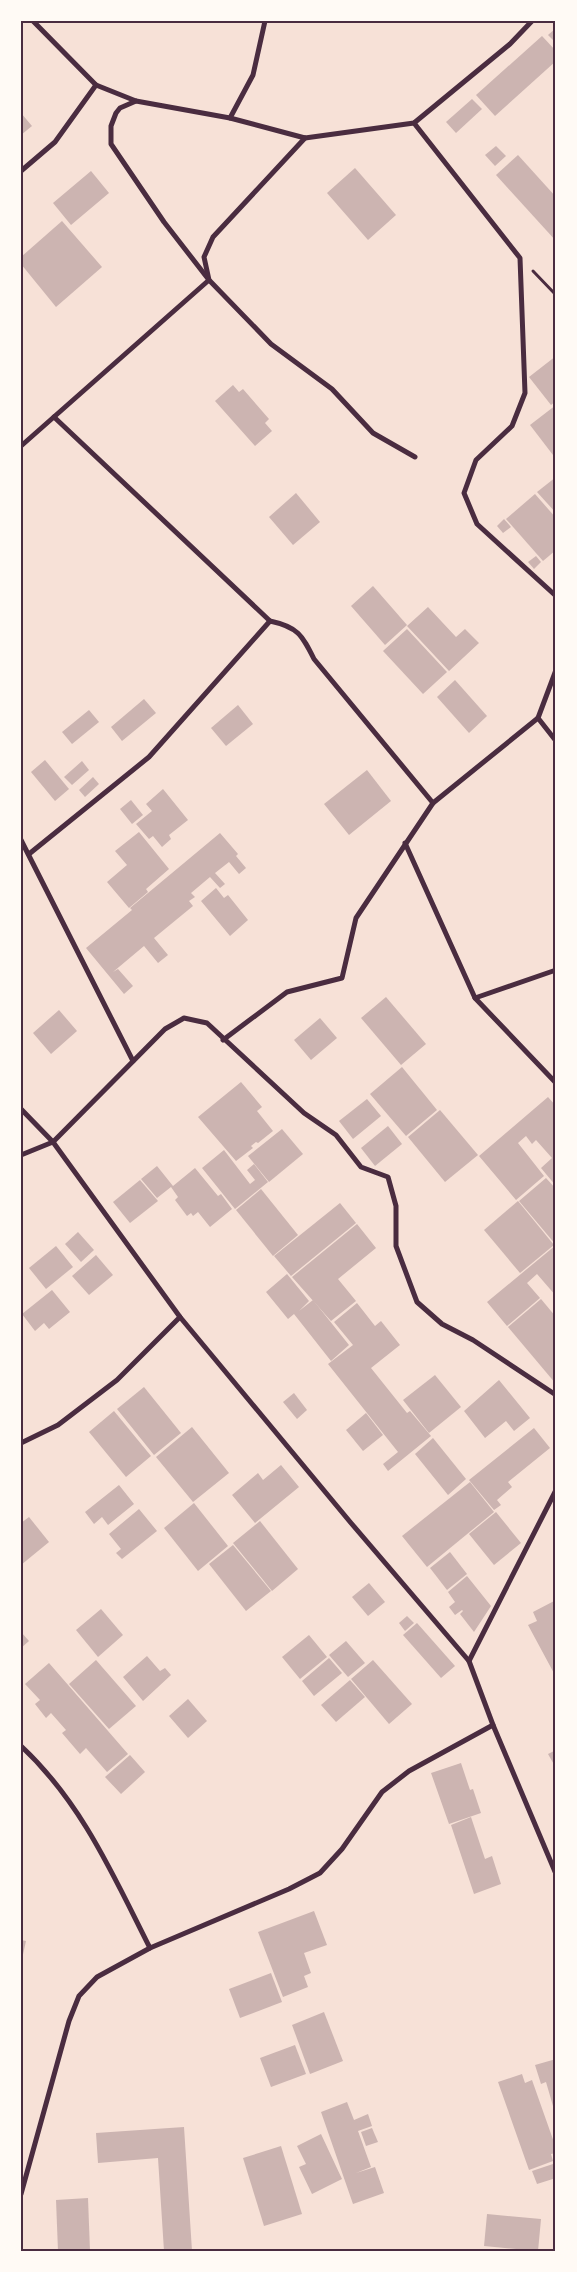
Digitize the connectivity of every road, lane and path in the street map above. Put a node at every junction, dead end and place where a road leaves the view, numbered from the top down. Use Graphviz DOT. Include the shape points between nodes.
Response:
graph roads {
  1 [pos="33,21"];
  2 [pos="265,21"];
  3 [pos="532,21"];
  4 [pos="96,86"];
  5 [pos="136,101"];
  6 [pos="230,118"];
  7 [pos="414,123"];
  8 [pos="304,138"];
  9 [pos="21,171"];
  10 [pos="520,258"];
  11 [pos="209,280"];
  12 [pos="556,295"];
  13 [pos="54,417"];
  14 [pos="21,446"];
  15 [pos="415,457"];
  16 [pos="556,596"];
  17 [pos="270,621"];
  18 [pos="556,670"];
  19 [pos="538,718"];
  20 [pos="556,741"];
  21 [pos="433,803"];
  22 [pos="21,840"];
  23 [pos="405,843"];
  24 [pos="29,854"];
  25 [pos="556,970"];
  26 [pos="476,998"];
  27 [pos="224,1040"];
  28 [pos="134,1061"];
  29 [pos="556,1083"];
  30 [pos="21,1109"];
  31 [pos="53,1142"];
  32 [pos="21,1155"];
  33 [pos="180,1317"];
  34 [pos="556,1395"];
  35 [pos="21,1444"];
  36 [pos="556,1490"];
  37 [pos="469,1661"];
  38 [pos="493,1724"];
  39 [pos="21,1746"];
  40 [pos="556,1874"];
  41 [pos="150,1948"];
  42 [pos="21,2194"];
  1 -- 4 [label="street"];
  2 -- 6 [label="street" via="253,75"];
  3 -- 7 [label="street" via="510,44"];
  4 -- 5 [label="street"];
  4 -- 9 [label="street" via="54,142"];
  5 -- 6 [label="street"];
  5 -- 11 [label="street" via="116,113 111,126 112,144 164,222"];
  6 -- 8 [label="street"];
  7 -- 8 [label="street"];
  7 -- 10 [label="street"];
  8 -- 11 [label="street" via="213,237 204,257"];
  10 -- 12 [label="path"];
  10 -- 16 [label="street" via="525,393 512,426 476,460 464,493 477,524"];
  11 -- 13 [label="street"];
  11 -- 15 [label="street" via="271,344 332,389 374,433"];
  13 -- 14 [label="street"];
  13 -- 17 [label="street"];
  17 -- 21 [label="street" via="288,625 302,635 314,659"];
  17 -- 24 [label="street" via="150,757"];
  18 -- 19 [label="street"];
  19 -- 20 [label="street"];
  19 -- 21 [label="street"];
  21 -- 23 [label="street"];
  22 -- 24 [label="street"];
  23 -- 26 [label="street"];
  23 -- 27 [label="street" via="356,918 342,978 287,992"];
  24 -- 28 [label="street"];
  25 -- 26 [label="street"];
  26 -- 29 [label="street"];
  27 -- 28 [label="street" via="207,1023 184,1018 164,1029"];
  27 -- 34 [label="street" via="304,1113 336,1135 361,1168 388,1177 396,1206 396,1246 417,1302 442,1324 473,1340"];
  28 -- 31 [label="street"];
  30 -- 31 [label="street"];
  31 -- 32 [label="street"];
  31 -- 33 [label="street"];
  33 -- 35 [label="street" via="117,1380 58,1425"];
  33 -- 37 [label="street"];
  36 -- 37 [label="street"];
  37 -- 38 [label="street"];
  38 -- 40 [label="street"];
  38 -- 41 [label="street" via="409,1771 382,1792 342,1849 320,1873"];
  39 -- 41 [label="street" via="63,1790 95,1840"];
  41 -- 42 [label="street" via="97,1977 78,1996"];
}
